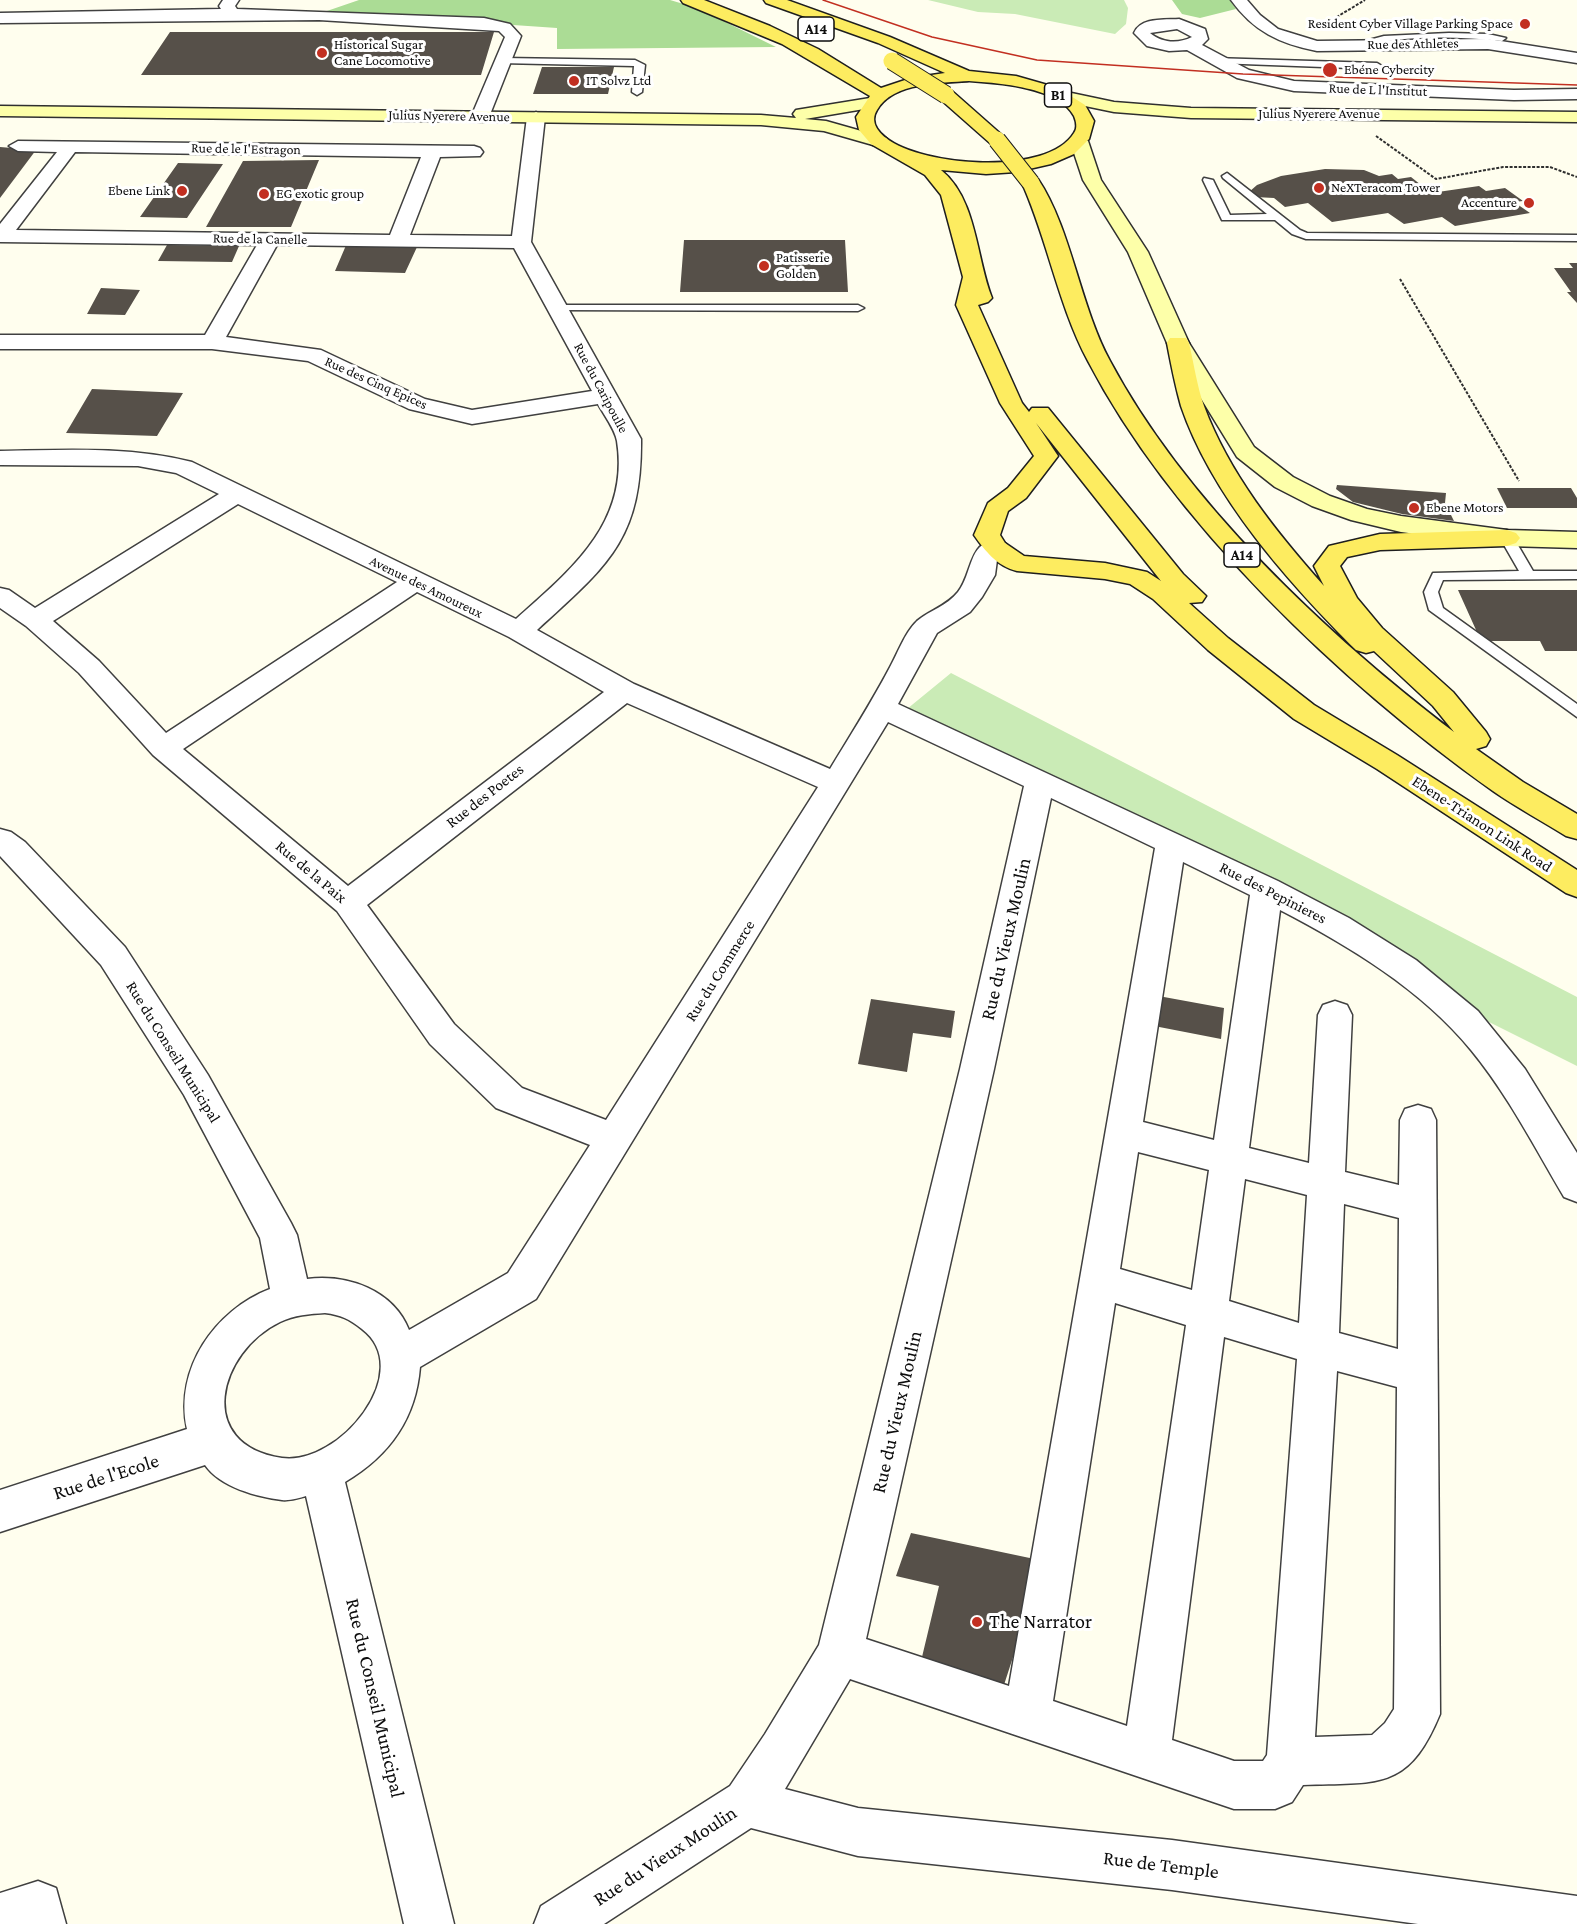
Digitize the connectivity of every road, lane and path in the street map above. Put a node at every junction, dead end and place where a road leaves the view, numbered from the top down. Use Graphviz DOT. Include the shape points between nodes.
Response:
graph roads {
  1 [pos="278,0"];
  2 [pos="689,0"];
  3 [pos="772,0"];
  4 [pos="1239,0"];
  5 [pos="1365,0"];
  6 [pos="754,5"];
  7 [pos="231,7"];
  8 [pos="1155,8"];
  9 [pos="319,15"];
  10 [pos="0,18"];
  11 [pos="1254,21"];
  12 [pos="1162,23"];
  13 [pos="1232,23"];
  14 [pos="1215,24"];
  15 [pos="1320,27"];
  16 [pos="1192,37"];
  17 [pos="1502,38"];
  18 [pos="1354,45"];
  19 [pos="1577,58"];
  20 [pos="1216,60"];
  21 [pos="503,62"];
  22 [pos="1377,66"];
  23 [pos="969,76"];
  24 [pos="637,92"];
  25 [pos="1577,94"];
  26 [pos="1062,96"];
  27 [pos="875,99"];
  28 [pos="0,110"];
  29 [pos="133,112"];
  30 [pos="480,117"];
  31 [pos="536,117"];
  32 [pos="1577,117"];
  33 [pos="0,119"];
  34 [pos="761,120"];
  35 [pos="1577,129"];
  36 [pos="1374,135"];
  37 [pos="1081,138"];
  38 [pos="880,142"];
  39 [pos="18,146"];
  40 [pos="70,147"];
  41 [pos="432,151"];
  42 [pos="474,152"];
  43 [pos="906,156"];
  44 [pos="1227,176"];
  45 [pos="1577,177"];
  46 [pos="1208,180"];
  47 [pos="1277,217"];
  48 [pos="0,236"];
  49 [pos="1577,238"];
  50 [pos="270,239"];
  51 [pos="398,240"];
  52 [pos="521,242"];
  53 [pos="972,279"];
  54 [pos="1400,279"];
  55 [pos="557,307"];
  56 [pos="858,308"];
  57 [pos="0,342"];
  58 [pos="212,342"];
  59 [pos="1178,343"];
  60 [pos="606,396"];
  61 [pos="0,458"];
  62 [pos="1519,481"];
  63 [pos="238,493"];
  64 [pos="1507,538"];
  65 [pos="1577,540"];
  66 [pos="996,548"];
  67 [pos="1528,574"];
  68 [pos="1577,575"];
  69 [pos="414,582"];
  70 [pos="0,596"];
  71 [pos="35,620"];
  72 [pos="519,631"];
  73 [pos="624,691"];
  74 [pos="882,708"];
  75 [pos="1577,712"];
  76 [pos="1476,740"];
  77 [pos="163,748"];
  78 [pos="1387,762"];
  79 [pos="1040,780"];
  80 [pos="836,783"];
  81 [pos="1577,811"];
  82 [pos="1577,828"];
  83 [pos="0,840"];
  84 [pos="1171,843"];
  85 [pos="1577,885"];
  86 [pos="1267,889"];
  87 [pos="348,903"];
  88 [pos="1335,1015"];
  89 [pos="1418,1120"];
  90 [pos="1123,1132"];
  91 [pos="615,1139"];
  92 [pos="1229,1158"];
  93 [pos="1326,1183"];
  94 [pos="1577,1186"];
  95 [pos="1418,1206"];
  96 [pos="1099,1280"];
  97 [pos="292,1299"];
  98 [pos="1208,1314"];
  99 [pos="1318,1347"];
  100 [pos="401,1356"];
  101 [pos="1418,1373"];
  102 [pos="212,1442"];
  103 [pos="322,1473"];
  104 [pos="0,1511"];
  105 [pos="840,1653"];
  106 [pos="1027,1716"];
  107 [pos="1146,1756"];
  108 [pos="1290,1762"];
  109 [pos="747,1803"];
  110 [pos="1577,1921"];
  111 [pos="429,1924"];
  112 [pos="559,1924"];
  1 -- 9 [label="street"];
  2 -- 27 [label="main road" via="737,16 825,60"];
  3 -- 23 [label="main road"];
  4 -- 11 [label="street, Rue des Athletes"];
  5 -- 15 [label="path"];
  6 -- 82 [label="main road, A14, bridge" via="892,61 946,95 997,140 1031,183 1043,207 1097,358 1126,410 1203,513 1301,616 1379,687 1504,784"];
  7 -- 9 [label="street"];
  7 -- 10 [label="street"];
  8 -- 12 [label="street"];
  9 -- 21 [label="street" via="497,25 513,36"];
  11 -- 13 [label="street"];
  11 -- 18 [label="street, Rue des Athletes" via="1297,43"];
  12 -- 16 [label="street"];
  12 -- 16 [label="street" via="1143,30 1144,37 1163,45"];
  14 -- 16 [label="street"];
  16 -- 20 [label="street, Rue de L l'Institut"];
  17 -- 18 [label="lane" via="1375,39"];
  18 -- 19 [label="street, Rue des Athletes" via="1488,44"];
  20 -- 22 [label="lane"];
  20 -- 25 [label="street, Rue de L l'Institut" via="1243,74 1294,86"];
  21 -- 24 [label="lane" via="635,63 640,65"];
  21 -- 30 [label="street"];
  23 -- 26 [label="main road, Julius Nyerere Avenue / B1" via="1029,84"];
  23 -- 27 [label="main road, Julius Nyerere Avenue / B1" via="914,82"];
  26 -- 32 [label="main road, Julius Nyerere Avenue / B1" via="1114,107 1181,113"];
  26 -- 37 [label="main road, Julius Nyerere Avenue / B1" via="1078,108 1085,121"];
  27 -- 34 [label="main road, Julius Nyerere Avenue / B1"];
  27 -- 38 [label="main road, Julius Nyerere Avenue / B1" via="864,116 867,129"];
  28 -- 29 [label="main road, Julius Nyerere Avenue / B1"];
  29 -- 30 [label="main road, Julius Nyerere Avenue / B1"];
  29 -- 33 [label="main road"];
  30 -- 31 [label="main road, Julius Nyerere Avenue / B1"];
  31 -- 34 [label="main road, Julius Nyerere Avenue / B1"];
  31 -- 52 [label="street"];
  34 -- 38 [label="main road, Julius Nyerere Avenue / B1" via="826,126"];
  35 -- 37 [label="main road, Julius Nyerere Avenue / B1" via="1112,127"];
  36 -- 45 [label="path" via="1436,179 1503,167 1550,167"];
  37 -- 43 [label="main road, Julius Nyerere Avenue / B1" via="1063,153 1006,167 959,166"];
  37 -- 59 [label="main road" via="1092,180 1138,252"];
  38 -- 43 [label="main road, Julius Nyerere Avenue / B1"];
  39 -- 40 [label="street, Rue de le I'Estragon"];
  40 -- 41 [label="street, Rue de le I'Estragon"];
  40 -- 48 [label="street"];
  41 -- 42 [label="street, Rue de le I'Estragon"];
  41 -- 51 [label="street"];
  43 -- 53 [label="main road" via="943,182 957,211"];
  44 -- 47 [label="lane"];
  46 -- 47 [label="lane" via="1226,218"];
  47 -- 49 [label="lane" via="1296,232 1314,237"];
  48 -- 50 [label="street, Rue de la Canelle"];
  50 -- 51 [label="street, Rue de la Canelle"];
  50 -- 58 [label="street"];
  51 -- 52 [label="street, Rue de la Canelle"];
  52 -- 55 [label="street, Rue du Caripoulle"];
  53 -- 66 [label="main road" via="967,305 1011,403 1046,456 1017,493 997,508 987,536"];
  53 -- 78 [label="main road" via="1024,394 1173,580"];
  54 -- 62 [label="path"];
  55 -- 56 [label="lane"];
  55 -- 60 [label="street, Rue du Caripoulle"];
  57 -- 58 [label="street, Rue des Cinq Epices"];
  58 -- 60 [label="street, Rue des Cinq Epices" via="313,355 447,414 472,417"];
  59 -- 64 [label="main road" via="1245,452 1284,482 1360,515"];
  59 -- 76 [label="main road" via="1195,411 1216,454 1286,558 1333,613 1390,668"];
  60 -- 72 [label="street, Rue du Caripoulle" via="629,439 631,471 620,519 604,550"];
  61 -- 63 [label="street, Avenue des Amoureux" via="159,461 183,467"];
  63 -- 69 [label="street, Avenue des Amoureux"];
  63 -- 71 [label="street"];
  64 -- 65 [label="main road"];
  64 -- 67 [label="lane"];
  64 -- 76 [label="main road" via="1380,542 1338,551 1327,566 1345,601 1372,633 1443,699"];
  66 -- 74 [label="street, Rue du Commerce" via="984,557 982,575 961,606 926,628"];
  66 -- 78 [label="main road" via="1017,563 1138,578 1162,592 1218,644 1304,712"];
  67 -- 68 [label="lane"];
  67 -- 75 [label="lane" via="1438,576 1431,592 1436,610"];
  69 -- 72 [label="street, Avenue des Amoureux"];
  69 -- 77 [label="street"];
  70 -- 71 [label="street, Rue de la Paix"];
  71 -- 77 [label="street, Rue de la Paix" via="89,668"];
  72 -- 73 [label="street, Avenue des Amoureux"];
  73 -- 80 [label="street, Avenue des Amoureux"];
  73 -- 87 [label="street, Rue des Poetes"];
  74 -- 79 [label="street, Rue des Pepinieres"];
  74 -- 80 [label="street, Rue du Commerce"];
  76 -- 81 [label="main road"];
  77 -- 87 [label="street, Rue de la Paix"];
  78 -- 85 [label="main road, Ebene-Trianon Link Road"];
  79 -- 84 [label="street, Rue des Pepinieres"];
  79 -- 105 [label="street, Rue du Vieux Moulin"];
  80 -- 91 [label="street, Rue du Commerce"];
  83 -- 97 [label="street, Rue du Conseil Municipal" via="14,850 113,956 196,1085 278,1235"];
  84 -- 86 [label="street, Rue des Pepinieres"];
  84 -- 90 [label="street"];
  86 -- 92 [label="street"];
  86 -- 94 [label="street, Rue des Pepinieres" via="1351,933 1411,972 1467,1022 1498,1057"];
  87 -- 91 [label="street, Rue de la Paix" via="442,1034 509,1098"];
  88 -- 93 [label="street"];
  89 -- 95 [label="street"];
  90 -- 92 [label="street"];
  90 -- 96 [label="street"];
  91 -- 100 [label="street, Rue du Commerce" via="522,1286"];
  92 -- 93 [label="street"];
  92 -- 98 [label="street"];
  93 -- 95 [label="street"];
  93 -- 99 [label="street"];
  95 -- 101 [label="street"];
  96 -- 98 [label="street"];
  96 -- 106 [label="street"];
  97 -- 100 [label="street" via="325,1295 355,1300 380,1316 396,1339"];
  97 -- 102 [label="street" via="263,1311 245,1324 217,1357 205,1386 203,1415"];
  98 -- 99 [label="street"];
  98 -- 107 [label="street"];
  99 -- 101 [label="street"];
  99 -- 108 [label="street"];
  100 -- 103 [label="street" via="396,1399 380,1430 354,1455"];
  101 -- 108 [label="street" via="1417,1714 1402,1740 1381,1758"];
  102 -- 103 [label="street" via="231,1464 257,1476 289,1479"];
  102 -- 104 [label="street, Rue de l'Ecole"];
  103 -- 111 [label="street, Rue du Conseil Municipal"];
  105 -- 106 [label="street"];
  105 -- 109 [label="street, Rue du Vieux Moulin"];
  106 -- 107 [label="street"];
  107 -- 108 [label="street" via="1234,1785 1275,1785"];
  109 -- 110 [label="street, Rue de Temple" via="858,1832 1172,1865"];
  109 -- 112 [label="street, Rue du Vieux Moulin"];
}
